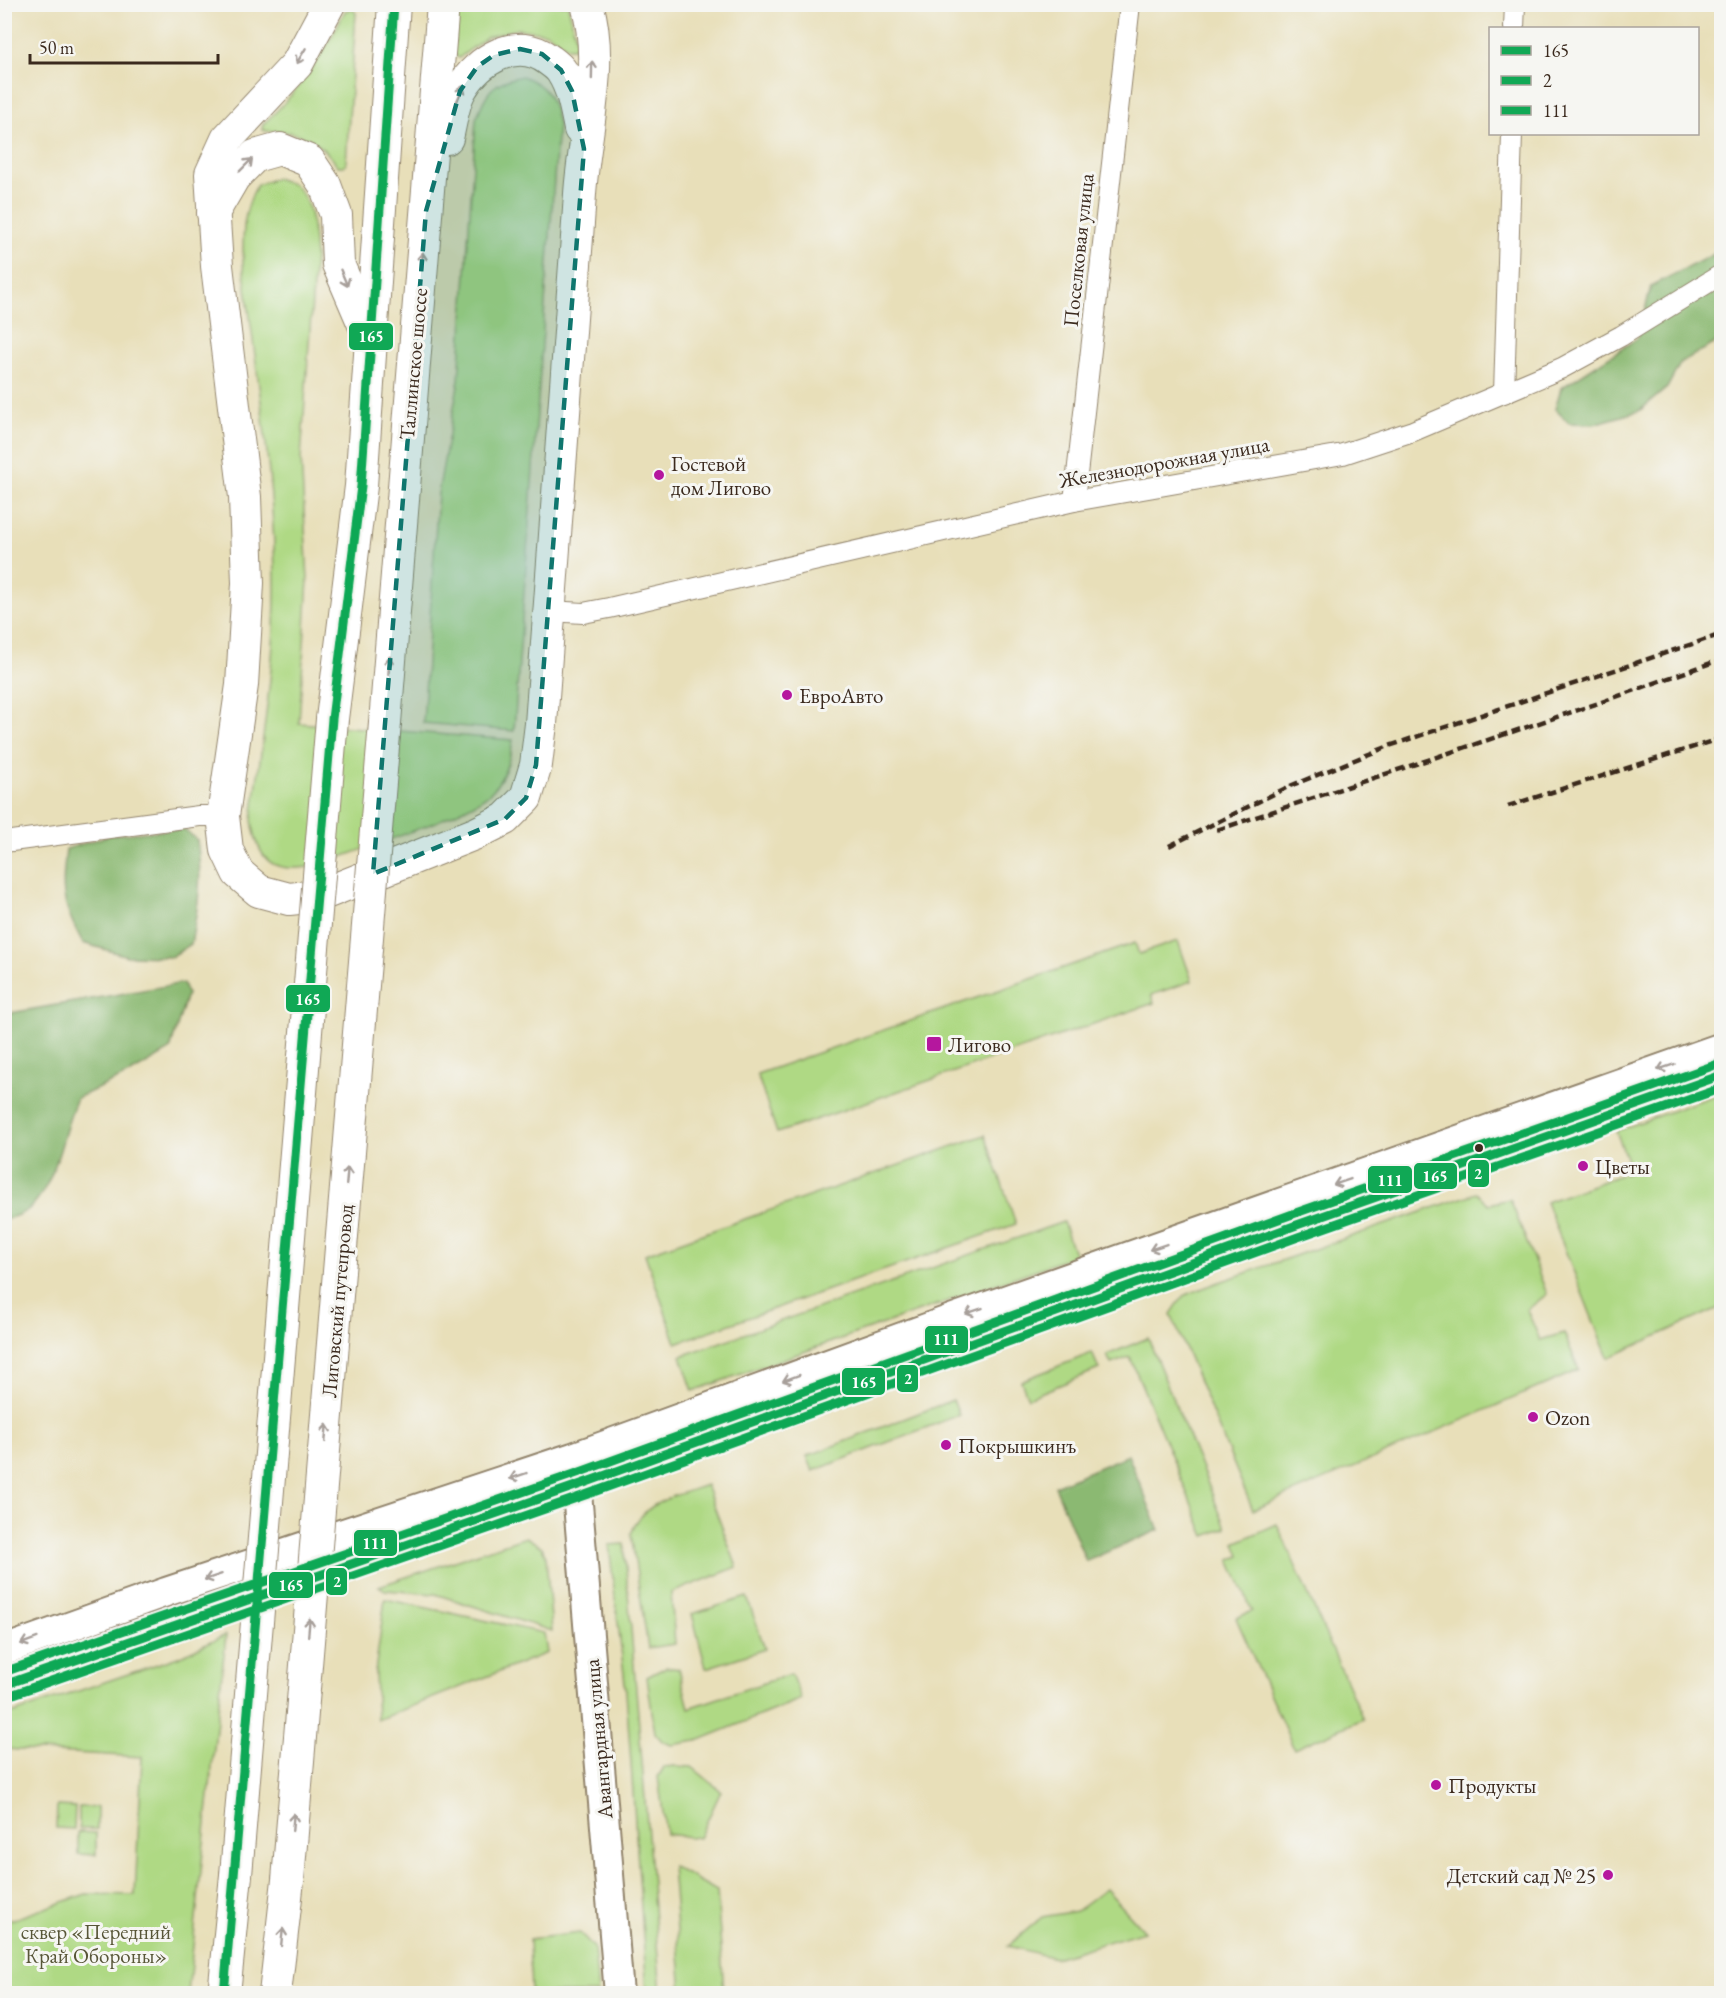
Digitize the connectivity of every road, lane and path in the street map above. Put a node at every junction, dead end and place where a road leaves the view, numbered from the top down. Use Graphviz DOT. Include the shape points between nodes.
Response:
graph roads {
  1 [pos="329,4"];
  2 [pos="394,4"];
  3 [pos="443,4"];
  4 [pos="587,4"];
  5 [pos="1130,4"];
  6 [pos="1515,4"];
  7 [pos="1514,27"];
  8 [pos="1512,135"];
  9 [pos="584,149"];
  10 [pos="426,211"];
  11 [pos="213,213"];
  12 [pos="1722,274"];
  13 [pos="371,342"];
  14 [pos="1504,393"];
  15 [pos="1074,501"];
  16 [pos="550,611"];
  17 [pos="385,723"];
  18 [pos="223,816"];
  19 [pos="4,842"];
  20 [pos="1722,1047"];
  21 [pos="1722,1074"];
  22 [pos="573,1457"];
  23 [pos="577,1485"];
  24 [pos="4,1650"];
  25 [pos="4,1686"];
  26 [pos="224,1994"];
  27 [pos="275,1994"];
  28 [pos="619,1994"];
  1 -- 11 [label="main road, one-way" via="297,64 226,139 211,174"];
  2 -- 13 [label="main road, Таллинское шоссе"];
  3 -- 10 [label="main road, Таллинское шоссе"];
  9 -- 4 [label="main road, one-way" via="593,49"];
  5 -- 15 [label="street, Поселковая улица"];
  6 -- 7 [label="street"];
  8 -- 14 [label="street"];
  10 -- 9 [label="main road, one-way" via="460,91 477,67 494,55 520,49 542,54 561,70 572,91"];
  9 -- 16 [label="main road"];
  17 -- 10 [label="main road, Таллинское шоссе, one-way"];
  11 -- 13 [label="main road, one-way" via="234,177 255,156 280,149 309,161 325,185 336,215 338,264"];
  11 -- 18 [label="main road" via="244,486 248,583 242,685"];
  12 -- 14 [label="street, Железнодорожная улица" via="1621,336"];
  13 -- 26 [label="main road, Таллинское шоссе, bridge" via="361,486 332,719"];
  14 -- 15 [label="street, Железнодорожная улица" via="1413,431 1343,454"];
  15 -- 16 [label="street, Железнодорожная улица" via="583,613"];
  16 -- 18 [label="main road" via="536,765 526,798 505,819 318,896 289,899 259,891 238,873 227,850"];
  27 -- 17 [label="main road, Лиговский путепровод, one-way, bridge" via="288,1880"];
  18 -- 19 [label="street"];
  20 -- 22 [label="main road, one-way"];
  21 -- 23 [label="main road"];
  22 -- 23 [label="main road, Авангардная улица"];
  22 -- 24 [label="main road, one-way"];
  23 -- 25 [label="main road" via="173,1623"];
  23 -- 28 [label="main road, Авангардная улица"];
}
